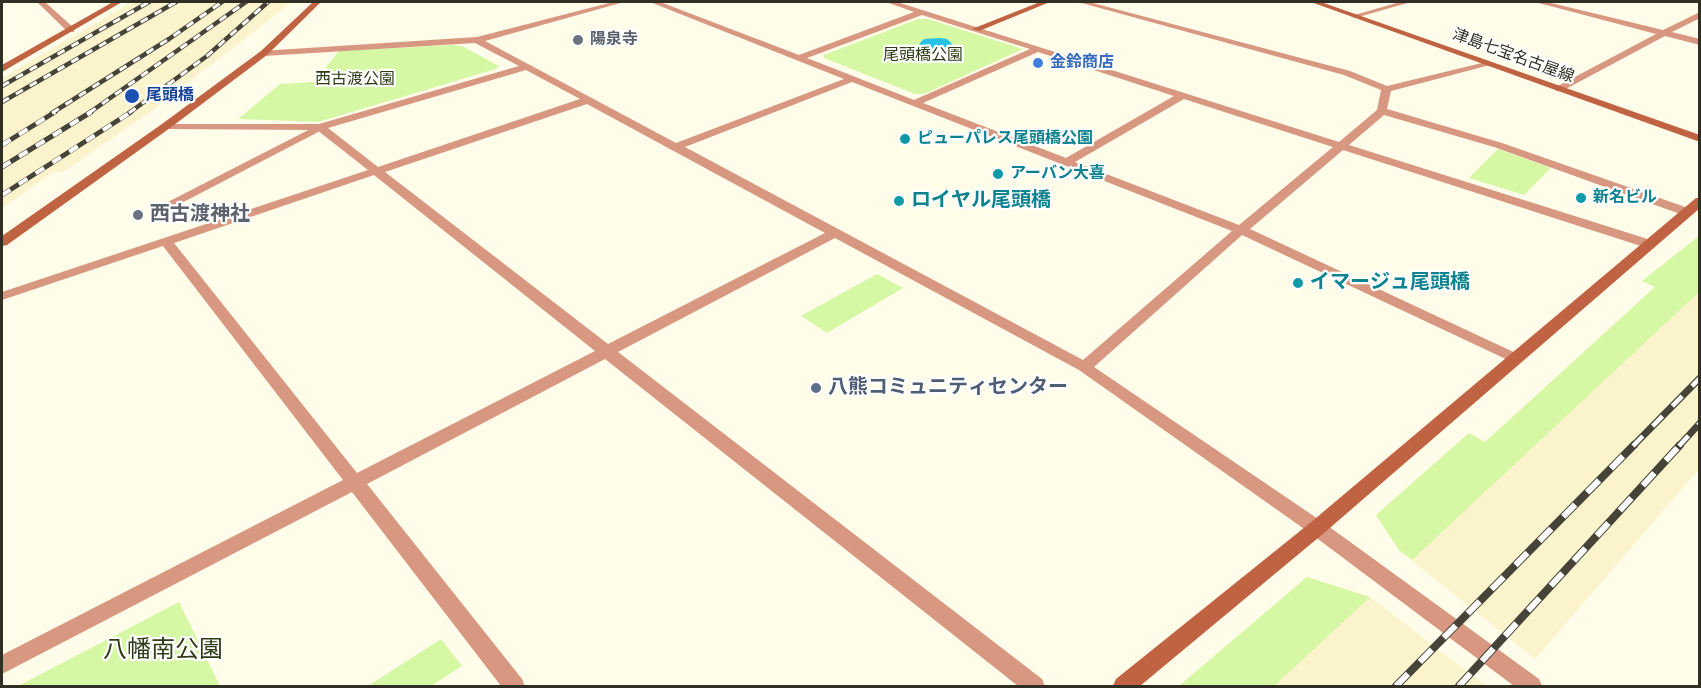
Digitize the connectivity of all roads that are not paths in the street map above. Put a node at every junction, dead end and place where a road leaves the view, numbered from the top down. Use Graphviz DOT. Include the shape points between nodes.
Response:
graph roads {
  1 [pos="41,2"];
  2 [pos="118,2"];
  3 [pos="317,2"];
  4 [pos="620,2"];
  5 [pos="654,2"];
  6 [pos="890,2"];
  7 [pos="1046,2"];
  8 [pos="1082,2"];
  9 [pos="1315,2"];
  10 [pos="1407,2"];
  11 [pos="1539,2"];
  12 [pos="922,12"];
  13 [pos="1700,14"];
  14 [pos="1355,16"];
  15 [pos="976,29"];
  16 [pos="71,30"];
  17 [pos="1664,33"];
  18 [pos="477,40"];
  19 [pos="1700,42"];
  20 [pos="1038,49"];
  21 [pos="264,53"];
  22 [pos="799,58"];
  23 [pos="1487,63"];
  24 [pos="526,67"];
  25 [pos="2,69"];
  26 [pos="852,79"];
  27 [pos="1386,89"];
  28 [pos="1559,89"];
  29 [pos="1183,95"];
  30 [pos="588,100"];
  31 [pos="915,103"];
  32 [pos="1382,111"];
  33 [pos="166,126"];
  34 [pos="320,127"];
  35 [pos="1700,139"];
  36 [pos="1341,146"];
  37 [pos="676,147"];
  38 [pos="1067,162"];
  39 [pos="376,171"];
  40 [pos="166,206"];
  41 [pos="1693,206"];
  42 [pos="1241,230"];
  43 [pos="835,233"];
  44 [pos="166,241"];
  45 [pos="2,242"];
  46 [pos="1649,244"];
  47 [pos="2,296"];
  48 [pos="606,352"];
  49 [pos="1515,358"];
  50 [pos="1084,367"];
  51 [pos="354,483"];
  52 [pos="1317,528"];
  53 [pos="2,665"];
  54 [pos="1530,686"];
  55 [pos="514,687"];
  56 [pos="1034,687"];
  57 [pos="1124,687"];
  1 -- 16 [label="street"];
  2 -- 16 [label="street"];
  3 -- 21 [label="street"];
  4 -- 18 [label="street"];
  5 -- 22 [label="street"];
  6 -- 12 [label="street"];
  7 -- 15 [label="street"];
  8 -- 27 [label="street" via="1347,74"];
  9 -- 14 [label="street, 津島七宝名古屋線"];
  10 -- 14 [label="street"];
  11 -- 17 [label="street"];
  12 -- 15 [label="street"];
  12 -- 22 [label="street"];
  13 -- 17 [label="street"];
  14 -- 23 [label="street, 津島七宝名古屋線"];
  15 -- 20 [label="street"];
  16 -- 25 [label="street"];
  17 -- 19 [label="street"];
  17 -- 28 [label="street"];
  18 -- 21 [label="street"];
  18 -- 24 [label="street"];
  20 -- 29 [label="street"];
  20 -- 31 [label="street"];
  21 -- 33 [label="street"];
  22 -- 26 [label="street"];
  23 -- 27 [label="street"];
  23 -- 28 [label="street, 津島七宝名古屋線"];
  24 -- 30 [label="street"];
  24 -- 34 [label="street"];
  26 -- 31 [label="street"];
  26 -- 37 [label="street"];
  27 -- 32 [label="street"];
  28 -- 35 [label="street, 津島七宝名古屋線"];
  29 -- 36 [label="street"];
  29 -- 38 [label="street"];
  30 -- 37 [label="street"];
  30 -- 39 [label="street"];
  31 -- 38 [label="street"];
  32 -- 36 [label="street"];
  32 -- 41 [label="street"];
  33 -- 34 [label="street"];
  33 -- 45 [label="street"];
  34 -- 39 [label="street"];
  34 -- 40 [label="street"];
  36 -- 42 [label="street"];
  36 -- 46 [label="street"];
  37 -- 43 [label="street"];
  38 -- 42 [label="street"];
  39 -- 44 [label="street"];
  39 -- 48 [label="street"];
  41 -- 46 [label="street"];
  42 -- 49 [label="street"];
  42 -- 50 [label="street"];
  43 -- 48 [label="street"];
  43 -- 50 [label="street"];
  44 -- 47 [label="street"];
  44 -- 51 [label="street"];
  46 -- 49 [label="street"];
  48 -- 51 [label="street"];
  48 -- 56 [label="street"];
  49 -- 52 [label="street"];
  50 -- 52 [label="street"];
  51 -- 53 [label="street"];
  51 -- 55 [label="street"];
  52 -- 54 [label="street"];
  52 -- 57 [label="street"];
}
